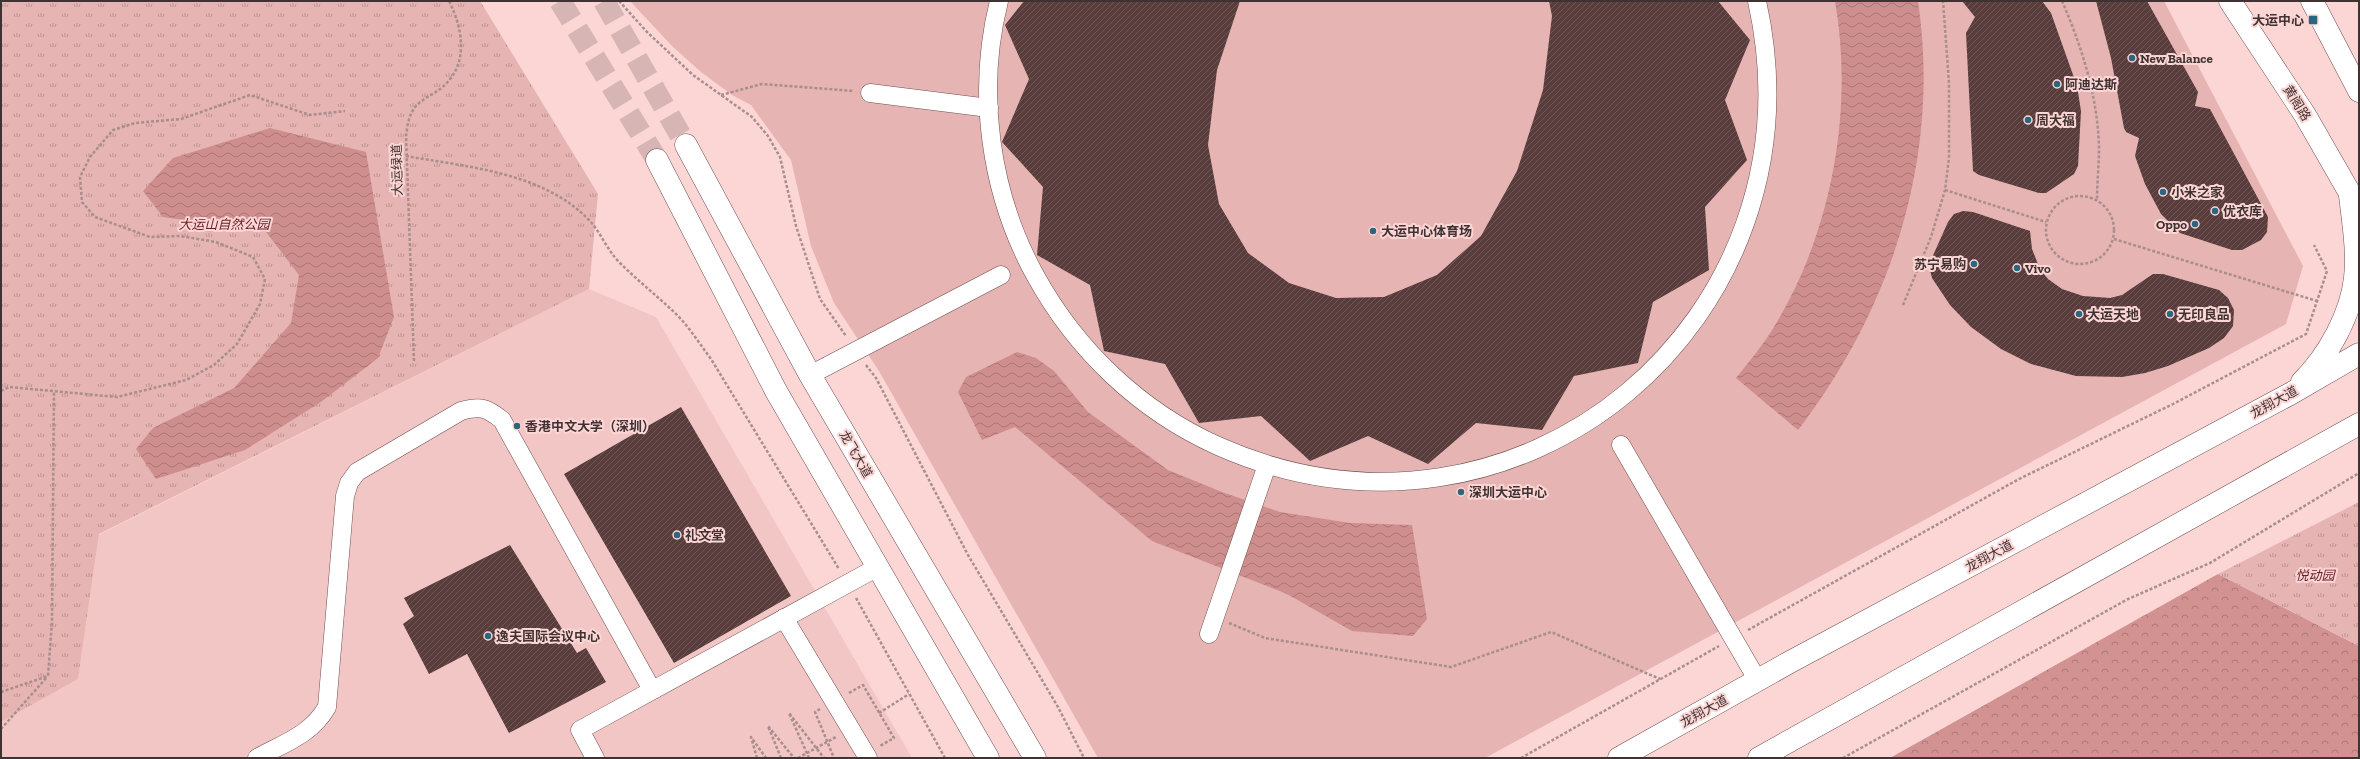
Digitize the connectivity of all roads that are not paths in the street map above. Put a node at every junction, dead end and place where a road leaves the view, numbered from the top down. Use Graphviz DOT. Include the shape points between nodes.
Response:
graph roads {
  1 [pos="999,1"];
  2 [pos="1757,1"];
  3 [pos="2230,1"];
  4 [pos="2312,1"];
  5 [pos="2359,91"];
  6 [pos="870,93"];
  7 [pos="989,108"];
  8 [pos="686,145"];
  9 [pos="657,160"];
  10 [pos="2354,202"];
  11 [pos="1001,275"];
  12 [pos="2359,354"];
  13 [pos="810,375"];
  14 [pos="2290,394"];
  15 [pos="2359,424"];
  16 [pos="2359,436"];
  17 [pos="2332,438"];
  18 [pos="1621,445"];
  19 [pos="1267,464"];
  20 [pos="878,567"];
  21 [pos="784,618"];
  22 [pos="1209,634"];
  23 [pos="1758,680"];
  24 [pos="652,690"];
  25 [pos="866,756"];
  26 [pos="257,758"];
  27 [pos="595,758"];
  28 [pos="988,758"];
  29 [pos="1036,758"];
  30 [pos="1619,758"];
  31 [pos="1759,758"];
  1 -- 7 [label="street" via="992,43"];
  2 -- 19 [label="street" via="1767,59 1768,123 1758,185 1749,216 1738,246 1708,302 1670,353 1648,375 1598,415 1571,431 1514,458 1484,467 1422,479 1375,481 1328,478"];
  3 -- 10 [label="main road, 黄阁路" via="2305,115"];
  4 -- 5 [label="main road"];
  6 -- 7 [label="street"];
  7 -- 19 [label="street" via="997,172 1011,221 1028,262 1061,317 1102,366 1152,408 1207,441"];
  8 -- 13 [label="main road, 龙飞大道"];
  9 -- 20 [label="main road" via="776,391"];
  10 -- 14 [label="main road" via="2355,279 2341,326 2309,375"];
  11 -- 13 [label="street"];
  12 -- 14 [label="main road, 龙翔大道"];
  13 -- 29 [label="main road, 龙飞大道"];
  14 -- 23 [label="main road, 龙翔大道"];
  15 -- 17 [label="main road"];
  16 -- 17 [label="main road"];
  17 -- 31 [label="main road"];
  18 -- 23 [label="street"];
  19 -- 22 [label="street"];
  20 -- 21 [label="street"];
  20 -- 28 [label="main road"];
  21 -- 24 [label="street"];
  21 -- 25 [label="street"];
  23 -- 30 [label="main road, 龙翔大道"];
  24 -- 26 [label="street" via="502,420 491,411 477,407 461,412 357,472 349,483 345,496 327,707 319,722"];
  24 -- 27 [label="street" via="580,730"];
}
